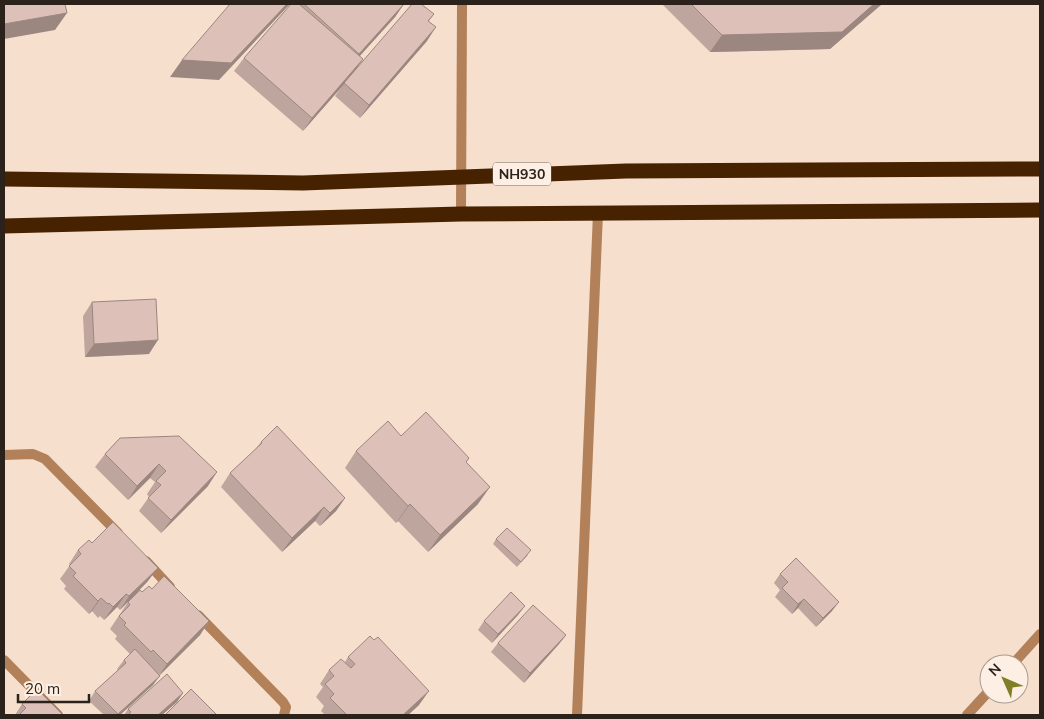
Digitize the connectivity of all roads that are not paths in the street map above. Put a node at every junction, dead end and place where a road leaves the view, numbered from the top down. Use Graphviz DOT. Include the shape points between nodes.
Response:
graph roads {
  1 [pos="462,4"];
  2 [pos="1040,169"];
  3 [pos="461,176"];
  4 [pos="4,179"];
  5 [pos="1040,210"];
  6 [pos="598,213"];
  7 [pos="460,214"];
  8 [pos="4,226"];
  9 [pos="4,455"];
  10 [pos="125,540"];
  11 [pos="139,554"];
  12 [pos="180,597"];
  13 [pos="194,611"];
  14 [pos="1040,634"];
  15 [pos="1022,654"];
  16 [pos="4,660"];
  17 [pos="979,702"];
  18 [pos="58,715"];
  19 [pos="284,715"];
  20 [pos="577,715"];
  21 [pos="967,715"];
  1 -- 3 [label="street"];
  2 -- 3 [label="highway, NH930" via="626,170"];
  3 -- 4 [label="highway, NH930" via="303,183"];
  3 -- 7 [label="street"];
  5 -- 6 [label="highway"];
  6 -- 7 [label="highway"];
  6 -- 20 [label="street"];
  7 -- 8 [label="highway"];
  9 -- 10 [label="street" via="34,454 45,459"];
  11 -- 12 [label="street"];
  13 -- 19 [label="street" via="283,702 286,707"];
  14 -- 15 [label="street"];
  16 -- 18 [label="street"];
  17 -- 21 [label="street"];
}
